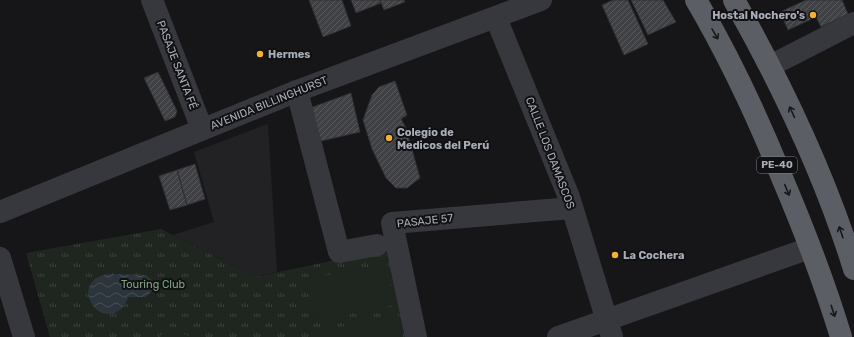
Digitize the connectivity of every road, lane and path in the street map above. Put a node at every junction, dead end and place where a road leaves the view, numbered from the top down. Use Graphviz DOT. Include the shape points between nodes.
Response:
graph roads {
  1 [pos="152,0"];
  2 [pos="541,0"];
  3 [pos="696,0"];
  4 [pos="734,0"];
  5 [pos="496,18"];
  6 [pos="854,23"];
  7 [pos="770,66"];
  8 [pos="297,91"];
  9 [pos="202,129"];
  10 [pos="572,208"];
  11 [pos="0,212"];
  12 [pos="377,245"];
  13 [pos="810,248"];
  14 [pos="0,258"];
  15 [pos="854,269"];
  16 [pos="610,328"];
  17 [pos="24,337"];
  18 [pos="416,337"];
  19 [pos="558,337"];
  20 [pos="841,337"];
  1 -- 9 [label="street, PASAJE SANTA FÉ"];
  2 -- 5 [label="street, AVENIDA BILLINGHURST"];
  3 -- 13 [label="highway, PE-40, one-way" via="741,83"];
  4 -- 7 [label="highway, PE-40"];
  5 -- 8 [label="street, AVENIDA BILLINGHURST"];
  5 -- 10 [label="street, CALLE LOS DAMASCOS"];
  6 -- 7 [label="street"];
  15 -- 7 [label="highway, PE-40, one-way" via="823,183"];
  8 -- 9 [label="street, AVENIDA BILLINGHURST"];
  8 -- 12 [label="street" via="339,252"];
  9 -- 11 [label="street, AVENIDA BILLINGHURST"];
  10 -- 16 [label="street, CALLE LOS DAMASCOS"];
  10 -- 18 [label="street, PASAJE 57" via="392,223"];
  13 -- 16 [label="street"];
  13 -- 20 [label="highway, PE-40, one-way"];
  14 -- 17 [label="street"];
  16 -- 19 [label="street"];
}
